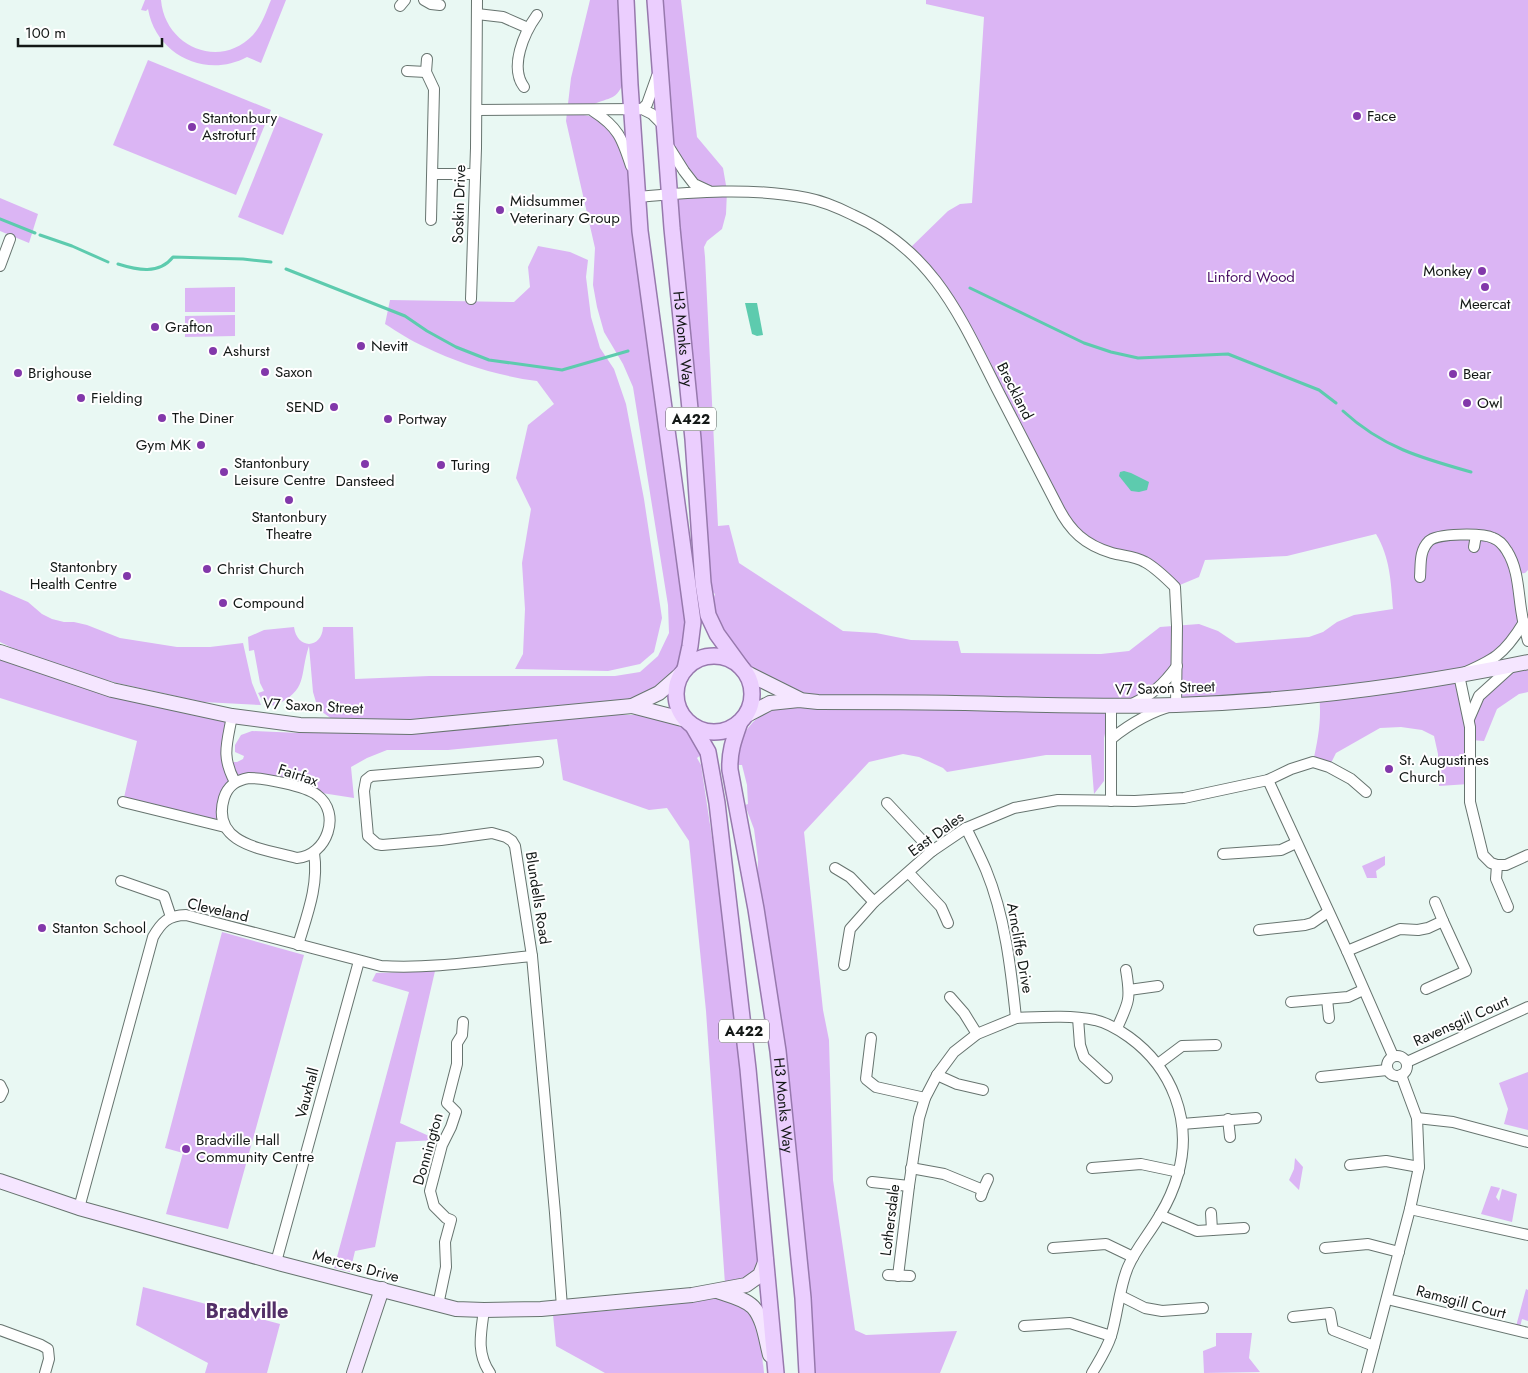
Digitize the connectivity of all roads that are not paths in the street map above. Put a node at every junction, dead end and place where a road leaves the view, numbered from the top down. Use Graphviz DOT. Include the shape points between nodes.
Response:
graph roads {
  1 [pos="424,0"];
  2 [pos="477,0"];
  3 [pos="626,0"];
  4 [pos="655,0"];
  5 [pos="440,5"];
  6 [pos="477,14"];
  7 [pos="537,15"];
  8 [pos="528,28"];
  9 [pos="427,59"];
  10 [pos="660,65"];
  11 [pos="407,72"];
  12 [pos="426,72"];
  13 [pos="520,86"];
  14 [pos="637,109"];
  15 [pos="476,110"];
  16 [pos="593,111"];
  17 [pos="665,133"];
  18 [pos="433,174"];
  19 [pos="475,174"];
  20 [pos="636,179"];
  21 [pos="710,192"];
  22 [pos="669,194"];
  23 [pos="637,197"];
  24 [pos="420,211"];
  25 [pos="10,239"];
  26 [pos="0,266"];
  27 [pos="471,299"];
  28 [pos="1476,535"];
  29 [pos="1474,547"];
  30 [pos="1420,577"];
  31 [pos="695,584"];
  32 [pos="1524,622"];
  33 [pos="1528,641"];
  34 [pos="0,652"];
  35 [pos="1528,662"];
  36 [pos="1514,665"];
  37 [pos="1176,666"];
  38 [pos="743,669"];
  39 [pos="684,671"];
  40 [pos="1460,674"];
  41 [pos="804,700"];
  42 [pos="1176,705"];
  43 [pos="632,706"];
  44 [pos="1111,706"];
  45 [pos="1129,706"];
  46 [pos="232,716"];
  47 [pos="743,719"];
  48 [pos="1469,719"];
  49 [pos="690,723"];
  50 [pos="1111,739"];
  51 [pos="538,762"];
  52 [pos="1268,780"];
  53 [pos="235,782"];
  54 [pos="1366,792"];
  55 [pos="1111,801"];
  56 [pos="123,802"];
  57 [pos="887,803"];
  58 [pos="225,828"];
  59 [pos="966,828"];
  60 [pos="1296,844"];
  61 [pos="932,851"];
  62 [pos="314,853"];
  63 [pos="1223,854"];
  64 [pos="1528,855"];
  65 [pos="1497,866"];
  66 [pos="835,868"];
  67 [pos="909,873"];
  68 [pos="121,881"];
  69 [pos="874,902"];
  70 [pos="1436,902"];
  71 [pos="1508,907"];
  72 [pos="1328,912"];
  73 [pos="171,917"];
  74 [pos="1443,921"];
  75 [pos="948,923"];
  76 [pos="1259,930"];
  77 [pos="298,946"];
  78 [pos="1347,951"];
  79 [pos="532,956"];
  80 [pos="359,961"];
  81 [pos="844,965"];
  82 [pos="1126,970"];
  83 [pos="1158,986"];
  84 [pos="1426,989"];
  85 [pos="1129,990"];
  86 [pos="1363,990"];
  87 [pos="950,997"];
  88 [pos="1327,999"];
  89 [pos="1291,1002"];
  90 [pos="1528,1007"];
  91 [pos="1016,1018"];
  92 [pos="1078,1018"];
  93 [pos="1329,1018"];
  94 [pos="464,1022"];
  95 [pos="1116,1028"];
  96 [pos="977,1034"];
  97 [pos="870,1038"];
  98 [pos="1216,1045"];
  99 [pos="1392,1056"];
  100 [pos="1407,1062"];
  101 [pos="1158,1064"];
  102 [pos="1387,1070"];
  103 [pos="937,1075"];
  104 [pos="1401,1075"];
  105 [pos="1321,1077"];
  106 [pos="1107,1078"];
  107 [pos="0,1085"];
  108 [pos="983,1090"];
  109 [pos="0,1097"];
  110 [pos="925,1098"];
  111 [pos="1256,1118"];
  112 [pos="1417,1118"];
  113 [pos="1228,1120"];
  114 [pos="1182,1124"];
  115 [pos="1230,1137"];
  116 [pos="1528,1142"];
  117 [pos="1350,1164"];
  118 [pos="1419,1167"];
  119 [pos="912,1168"];
  120 [pos="1092,1168"];
  121 [pos="1179,1172"];
  122 [pos="988,1178"];
  123 [pos="0,1181"];
  124 [pos="872,1182"];
  125 [pos="908,1186"];
  126 [pos="79,1208"];
  127 [pos="1410,1209"];
  128 [pos="1211,1212"];
  129 [pos="1160,1216"];
  130 [pos="1244,1228"];
  131 [pos="1212,1230"];
  132 [pos="1528,1236"];
  133 [pos="1054,1248"];
  134 [pos="1325,1248"];
  135 [pos="1399,1252"];
  136 [pos="1132,1257"];
  137 [pos="766,1260"];
  138 [pos="276,1262"];
  139 [pos="910,1276"];
  140 [pos="382,1288"];
  141 [pos="714,1291"];
  142 [pos="1121,1296"];
  143 [pos="1387,1299"];
  144 [pos="438,1305"];
  145 [pos="562,1307"];
  146 [pos="1203,1308"];
  147 [pos="484,1310"];
  148 [pos="1293,1317"];
  149 [pos="1024,1326"];
  150 [pos="0,1330"];
  151 [pos="1528,1333"];
  152 [pos="1111,1336"];
  153 [pos="1374,1346"];
  154 [pos="44,1373"];
  155 [pos="354,1373"];
  156 [pos="490,1373"];
  157 [pos="775,1373"];
  158 [pos="807,1373"];
  159 [pos="1092,1373"];
  160 [pos="1367,1373"];
  1 -- 5 [label="street"];
  2 -- 6 [label="street, Soskin Drive"];
  3 -- 14 [label="main road, H3 Monks Way / A422"];
  4 -- 10 [label="main road, H3 Monks Way / A422"];
  6 -- 8 [label="street" via="503,17"];
  6 -- 15 [label="street, Soskin Drive"];
  7 -- 8 [label="street"];
  8 -- 13 [label="street" via="519,54"];
  9 -- 12 [label="street"];
  10 -- 14 [label="street" via="647,104"];
  10 -- 17 [label="main road, H3 Monks Way / A422"];
  11 -- 12 [label="street"];
  12 -- 18 [label="street" via="434,89"];
  14 -- 16 [label="street"];
  14 -- 17 [label="street" via="652,114"];
  14 -- 20 [label="main road, H3 Monks Way / A422"];
  15 -- 16 [label="street"];
  15 -- 19 [label="street, Soskin Drive"];
  16 -- 20 [label="street" via="615,128"];
  17 -- 21 [label="street" via="684,171 694,184"];
  17 -- 22 [label="main road, H3 Monks Way / A422"];
  18 -- 19 [label="street"];
  18 -- 24 [label="street" via="431,215"];
  19 -- 27 [label="street, Soskin Drive"];
  20 -- 23 [label="main road, H3 Monks Way / A422"];
  21 -- 22 [label="street, Breckland"];
  21 -- 37 [label="street, Breckland" via="750,191 809,198 867,221 918,258 956,309 1073,532 1090,544 1146,562 1175,587"];
  22 -- 23 [label="street, Breckland"];
  22 -- 31 [label="main road, H3 Monks Way / A422" via="693,439"];
  23 -- 31 [label="main road, H3 Monks Way / A422" via="644,264"];
  25 -- 26 [label="street"];
  28 -- 29 [label="street"];
  28 -- 30 [label="street" via="1438,536 1423,540"];
  28 -- 32 [label="street" via="1492,537 1508,552"];
  31 -- 38 [label="main road, H3 Monks Way / A422" via="716,634"];
  31 -- 39 [label="main road, H3 Monks Way / A422" via="690,646"];
  32 -- 33 [label="street"];
  32 -- 40 [label="street" via="1502,653"];
  34 -- 46 [label="street, V7 Saxon Street" via="112,690"];
  35 -- 36 [label="street, V7 Saxon Street"];
  36 -- 40 [label="street, V7 Saxon Street"];
  36 -- 48 [label="street" via="1479,696"];
  37 -- 42 [label="street, Breckland"];
  37 -- 45 [label="street" via="1158,689"];
  38 -- 39 [label="main road" via="728,658 712,656 697,660"];
  38 -- 41 [label="street, V7 Saxon Street"];
  38 -- 47 [label="main road, A422" via="752,694"];
  39 -- 43 [label="street, V7 Saxon Street" via="659,693"];
  39 -- 49 [label="main road, A422" via="677,684 676,697 679,709"];
  40 -- 42 [label="street, V7 Saxon Street" via="1300,697"];
  40 -- 48 [label="street"];
  41 -- 44 [label="street, V7 Saxon Street"];
  41 -- 47 [label="street, V7 Saxon Street" via="770,702"];
  42 -- 45 [label="street, V7 Saxon Street"];
  42 -- 50 [label="street" via="1143,717"];
  43 -- 46 [label="street, V7 Saxon Street" via="411,726 286,723"];
  43 -- 49 [label="street, V7 Saxon Street"];
  44 -- 45 [label="street, V7 Saxon Street"];
  44 -- 50 [label="street"];
  46 -- 53 [label="street" via="226,754"];
  47 -- 49 [label="main road" via="730,729 718,732 705,731"];
  47 -- 158 [label="main road, H3 Monks Way / A422" via="732,744 730,763 778,1051 804,1298"];
  48 -- 65 [label="street" via="1473,820 1483,855"];
  49 -- 137 [label="main road, A422" via="708,752 717,803"];
  50 -- 55 [label="street"];
  51 -- 79 [label="street, Blundells Road" via="372,776 366,780 364,791 368,836 377,844 492,834 512,841"];
  52 -- 54 [label="street, East Dales" via="1313,762 1351,779"];
  52 -- 55 [label="street, East Dales" via="1184,798"];
  52 -- 60 [label="street"];
  53 -- 58 [label="street" via="222,805"];
  53 -- 62 [label="street, Fairfax" via="257,778 318,795 328,809 328,831"];
  55 -- 59 [label="street, East Dales" via="1058,800 1014,808"];
  56 -- 58 [label="street"];
  57 -- 61 [label="street"];
  58 -- 62 [label="street" via="241,842 297,858"];
  59 -- 61 [label="street, East Dales"];
  59 -- 91 [label="street, Arncliffe Drive" via="995,897 1008,952"];
  60 -- 63 [label="street" via="1281,850"];
  60 -- 72 [label="street"];
  61 -- 67 [label="street, East Dales"];
  62 -- 77 [label="street" via="314,889"];
  64 -- 65 [label="street"];
  65 -- 71 [label="street" via="1496,880"];
  66 -- 69 [label="street" via="850,877"];
  67 -- 69 [label="street, East Dales"];
  67 -- 75 [label="street" via="941,907"];
  68 -- 73 [label="street" via="164,896"];
  69 -- 81 [label="street, East Dales" via="850,929"];
  70 -- 74 [label="street"];
  72 -- 76 [label="street" via="1305,925"];
  72 -- 78 [label="street"];
  73 -- 77 [label="street, Cleveland" via="186,915"];
  73 -- 126 [label="street, Cleveland" via="159,926 153,937"];
  74 -- 78 [label="street" via="1418,930 1400,929"];
  74 -- 84 [label="street" via="1466,971"];
  77 -- 80 [label="street, Cleveland"];
  78 -- 86 [label="street"];
  79 -- 80 [label="street, Cleveland" via="411,968"];
  79 -- 145 [label="street, Blundells Road"];
  80 -- 138 [label="street, Vauxhall"];
  82 -- 85 [label="street"];
  83 -- 85 [label="street"];
  85 -- 95 [label="street" via="1128,1004"];
  86 -- 88 [label="street" via="1348,997"];
  86 -- 99 [label="street"];
  87 -- 96 [label="street"];
  88 -- 89 [label="street"];
  88 -- 93 [label="street"];
  90 -- 100 [label="street, Ravensgill Court"];
  91 -- 92 [label="street"];
  91 -- 96 [label="street, Lothersdale"];
  92 -- 95 [label="street" via="1096,1020"];
  92 -- 106 [label="street" via="1084,1057"];
  94 -- 144 [label="street, Donnington" via="457,1043 457,1064 447,1103 456,1112 442,1145 430,1191 434,1206 446,1218 456,1222 445,1242 446,1267"];
  95 -- 101 [label="street"];
  96 -- 103 [label="street, Lothersdale" via="954,1052"];
  97 -- 110 [label="street" via="866,1079 876,1087"];
  98 -- 101 [label="street" via="1182,1046"];
  99 -- 100 [label="street" via="1399,1055"];
  99 -- 102 [label="street" via="1386,1063"];
  100 -- 104 [label="street" via="1407,1068"];
  101 -- 114 [label="street" via="1176,1098"];
  102 -- 104 [label="street" via="1392,1075"];
  102 -- 105 [label="street"];
  103 -- 108 [label="street"];
  103 -- 110 [label="street, Lothersdale"];
  104 -- 112 [label="street"];
  107 -- 109 [label="street"];
  110 -- 119 [label="street, Lothersdale"];
  111 -- 113 [label="street"];
  112 -- 116 [label="street" via="1453,1122"];
  112 -- 118 [label="street"];
  113 -- 114 [label="street"];
  113 -- 115 [label="street"];
  114 -- 121 [label="street"];
  117 -- 118 [label="street" via="1386,1161"];
  118 -- 127 [label="street"];
  119 -- 122 [label="street" via="944,1174 982,1193"];
  119 -- 125 [label="street, Lothersdale"];
  120 -- 121 [label="street" via="1140,1164"];
  121 -- 129 [label="street"];
  123 -- 126 [label="street, Mercers Drive"];
  124 -- 125 [label="street"];
  125 -- 139 [label="street, Lothersdale" via="893,1275"];
  126 -- 138 [label="street, Mercers Drive"];
  127 -- 132 [label="street"];
  127 -- 135 [label="street"];
  128 -- 131 [label="street"];
  129 -- 131 [label="street" via="1197,1231"];
  129 -- 136 [label="street"];
  130 -- 131 [label="street"];
  133 -- 136 [label="street" via="1106,1244"];
  134 -- 135 [label="street" via="1368,1244"];
  135 -- 143 [label="street"];
  136 -- 142 [label="street" via="1123,1278"];
  137 -- 141 [label="street, Mercers Drive" via="760,1275 746,1285"];
  137 -- 157 [label="main road, A422"];
  138 -- 140 [label="street, Mercers Drive"];
  140 -- 144 [label="street, Mercers Drive"];
  140 -- 155 [label="street"];
  141 -- 145 [label="street, Mercers Drive" via="692,1296"];
  141 -- 157 [label="street" via="740,1299 752,1307 761,1321"];
  142 -- 146 [label="street" via="1145,1308 1162,1311"];
  142 -- 152 [label="street"];
  143 -- 151 [label="street, Ramsgill Court"];
  143 -- 153 [label="street"];
  144 -- 147 [label="street, Mercers Drive"];
  145 -- 147 [label="street, Mercers Drive"];
  147 -- 156 [label="street" via="481,1354"];
  148 -- 153 [label="street" via="1330,1313 1333,1330"];
  149 -- 152 [label="street" via="1070,1323"];
  150 -- 154 [label="street" via="48,1349 49,1359"];
  152 -- 159 [label="street"];
  153 -- 160 [label="street"];
}
